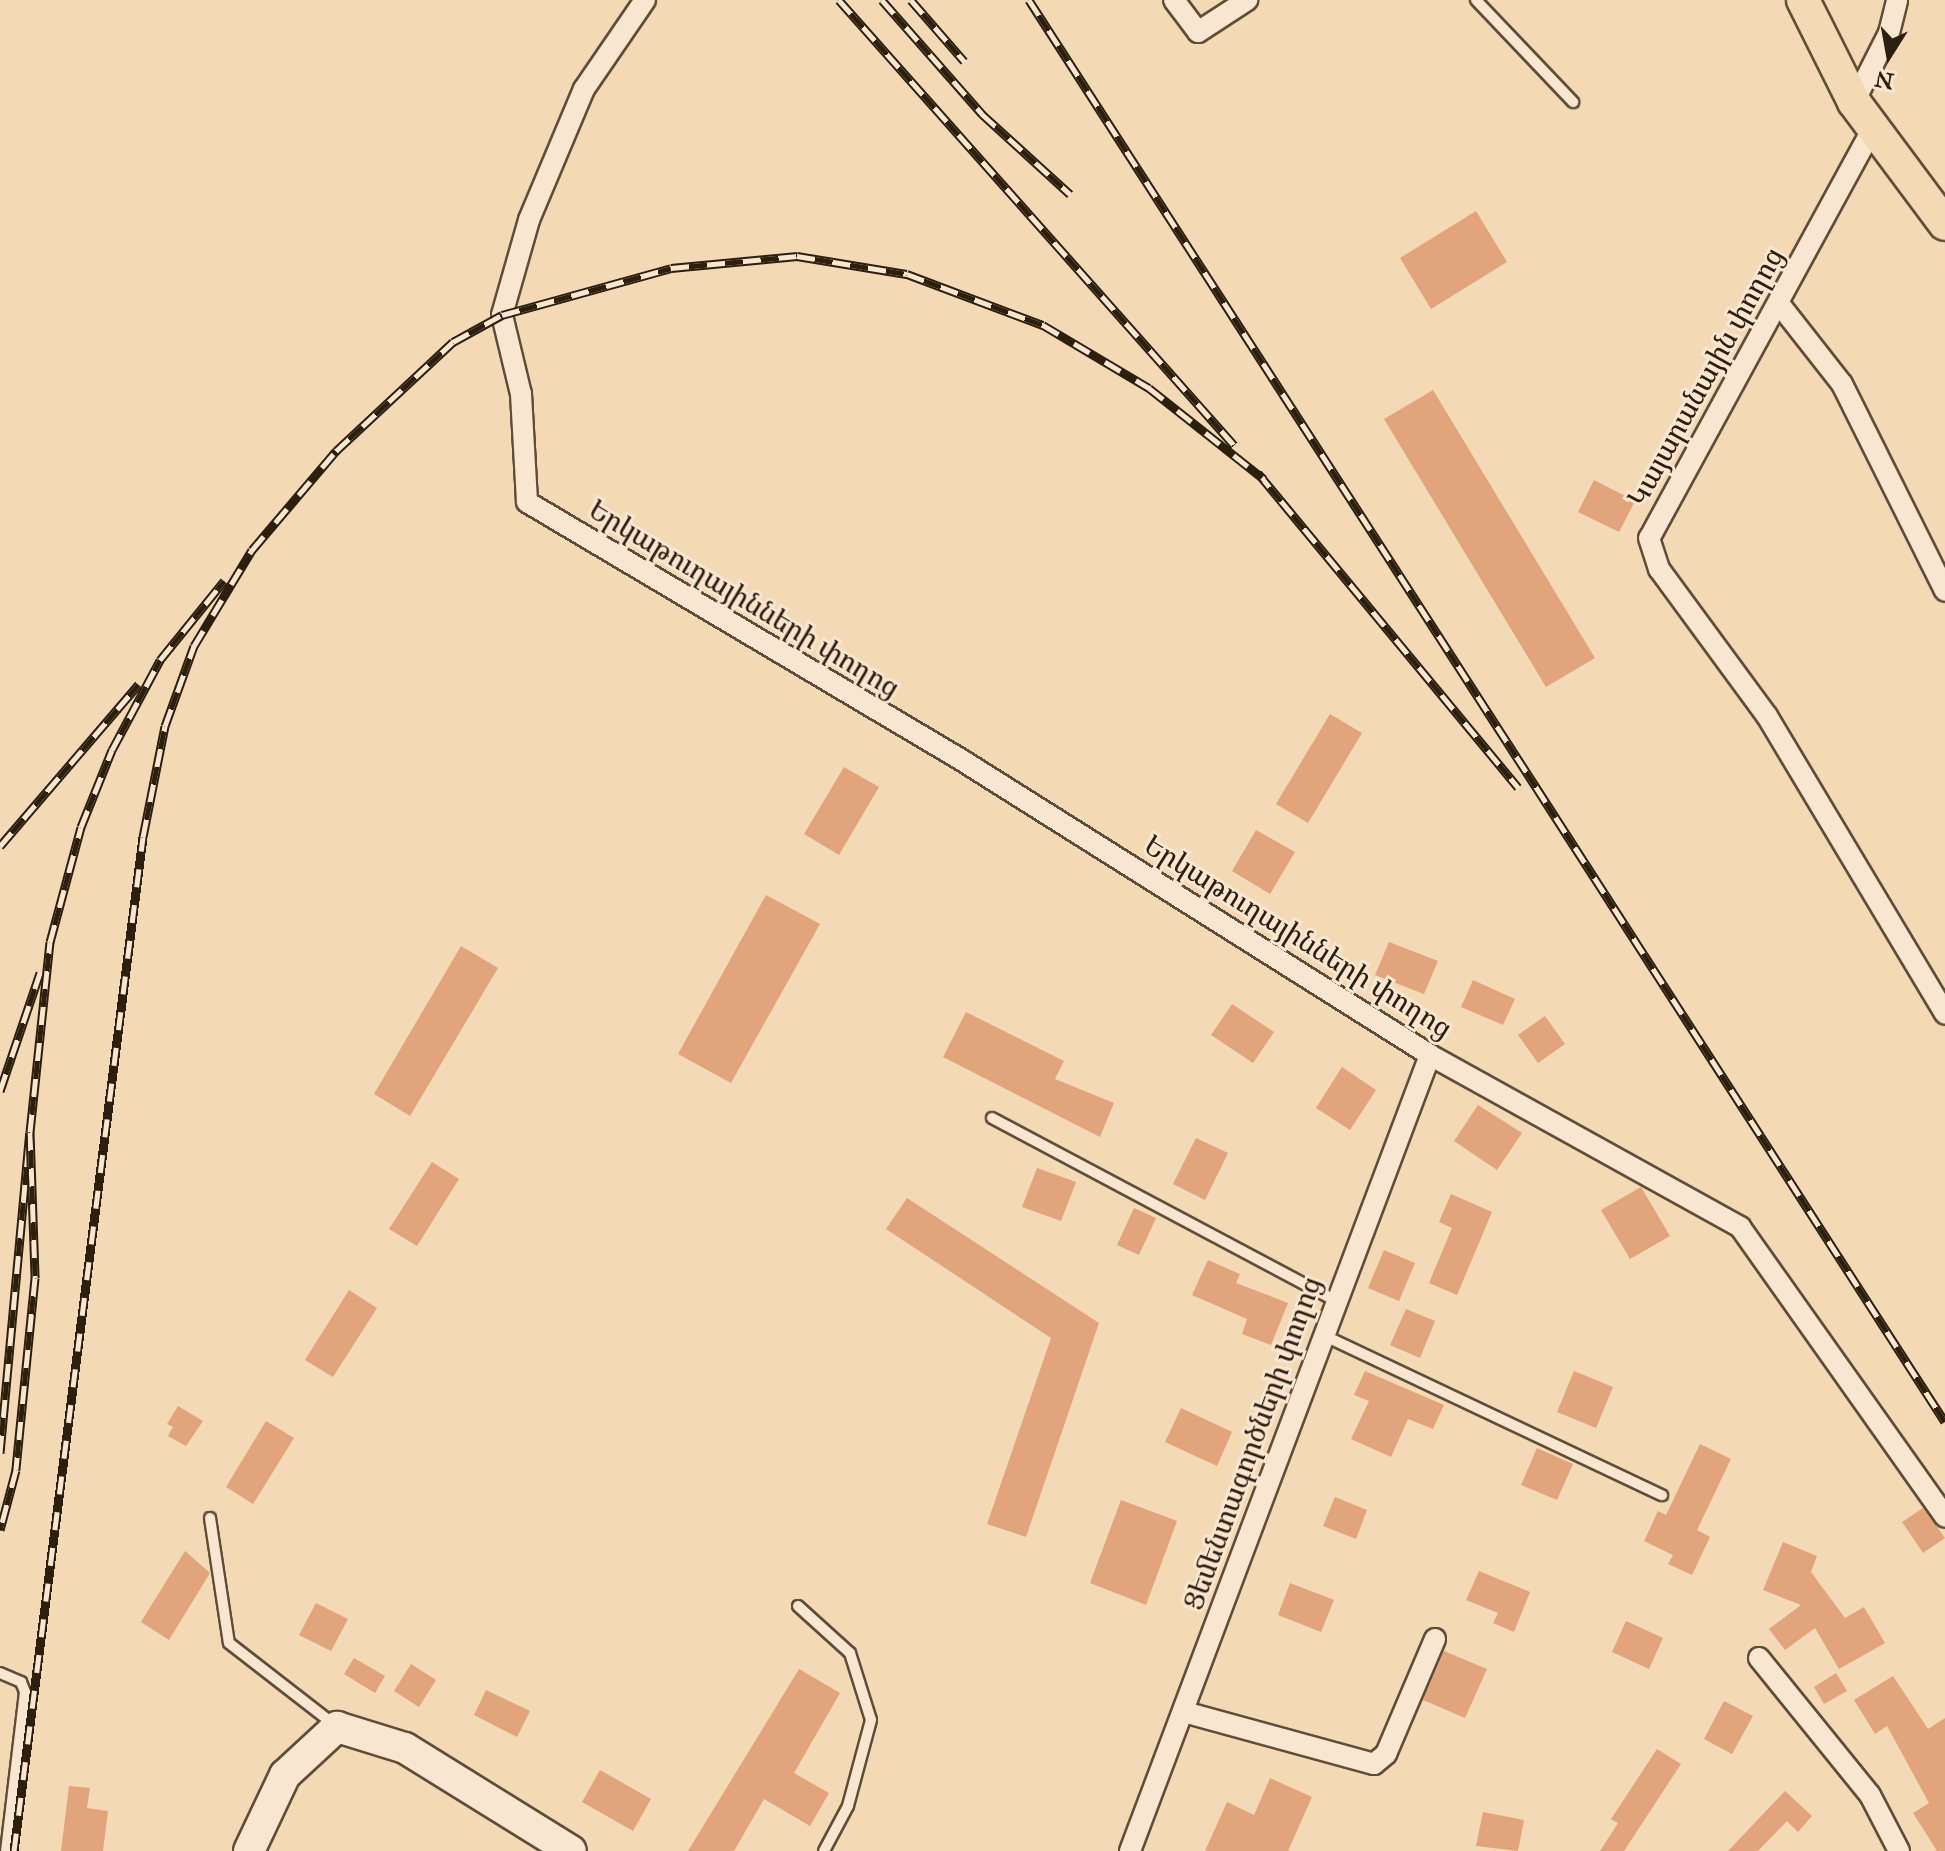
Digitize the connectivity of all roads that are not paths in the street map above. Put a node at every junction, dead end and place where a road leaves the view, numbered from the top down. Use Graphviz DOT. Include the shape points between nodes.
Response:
graph roads {
  1 [pos="645,0"];
  2 [pos="1174,0"];
  3 [pos="1247,0"];
  4 [pos="1476,0"];
  5 [pos="1803,0"];
  6 [pos="1897,0"];
  7 [pos="1573,102"];
  8 [pos="1854,102"];
  9 [pos="1873,128"];
  10 [pos="1945,224"];
  11 [pos="1780,305"];
  12 [pos="1945,591"];
  13 [pos="1945,1014"];
  14 [pos="1430,1055"];
  15 [pos="992,1118"];
  16 [pos="1334,1300"];
  17 [pos="1322,1334"];
  18 [pos="1662,1495"];
  19 [pos="1945,1517"];
  20 [pos="210,1518"];
  21 [pos="798,1606"];
  22 [pos="1435,1639"];
  23 [pos="1759,1658"];
  24 [pos="0,1673"];
  25 [pos="1184,1712"];
  26 [pos="337,1727"];
  27 [pos="6,1851"];
  28 [pos="249,1851"];
  29 [pos="571,1851"];
  30 [pos="824,1851"];
  31 [pos="1130,1851"];
  32 [pos="1899,1851"];
  1 -- 14 [label="street, Երկաթուղայինների փողոց" via="584,89 529,220 502,315 521,394 527,502 960,759"];
  2 -- 3 [label="street" via="1198,32"];
  4 -- 7 [label="lane"];
  5 -- 8 [label="main road"];
  6 -- 8 [label="street" via="1889,33"];
  8 -- 9 [label="main road"];
  9 -- 10 [label="main road"];
  9 -- 11 [label="street, Կայարանային փողոց"];
  11 -- 12 [label="street" via="1842,384"];
  11 -- 13 [label="street, Կայարանային փողոց" via="1649,538 1659,569 1767,716"];
  14 -- 16 [label="street, Ցեմենտագործների փողոց"];
  14 -- 19 [label="street, Երկաթուղայինների փողոց" via="1740,1227"];
  15 -- 16 [label="lane"];
  16 -- 17 [label="street, Ցեմենտագործների փողոց"];
  17 -- 18 [label="lane"];
  17 -- 25 [label="street, Ցեմենտագործների փողոց"];
  20 -- 26 [label="lane" via="229,1643"];
  21 -- 30 [label="lane" via="850,1653 871,1720 848,1806"];
  22 -- 25 [label="street" via="1386,1754 1374,1764"];
  23 -- 32 [label="street" via="1870,1795"];
  24 -- 27 [label="lane" via="21,1682 25,1692"];
  25 -- 31 [label="street, Ցեմենտագործների փողոց"];
  26 -- 28 [label="street" via="285,1775"];
  26 -- 29 [label="street" via="405,1748"];
}
